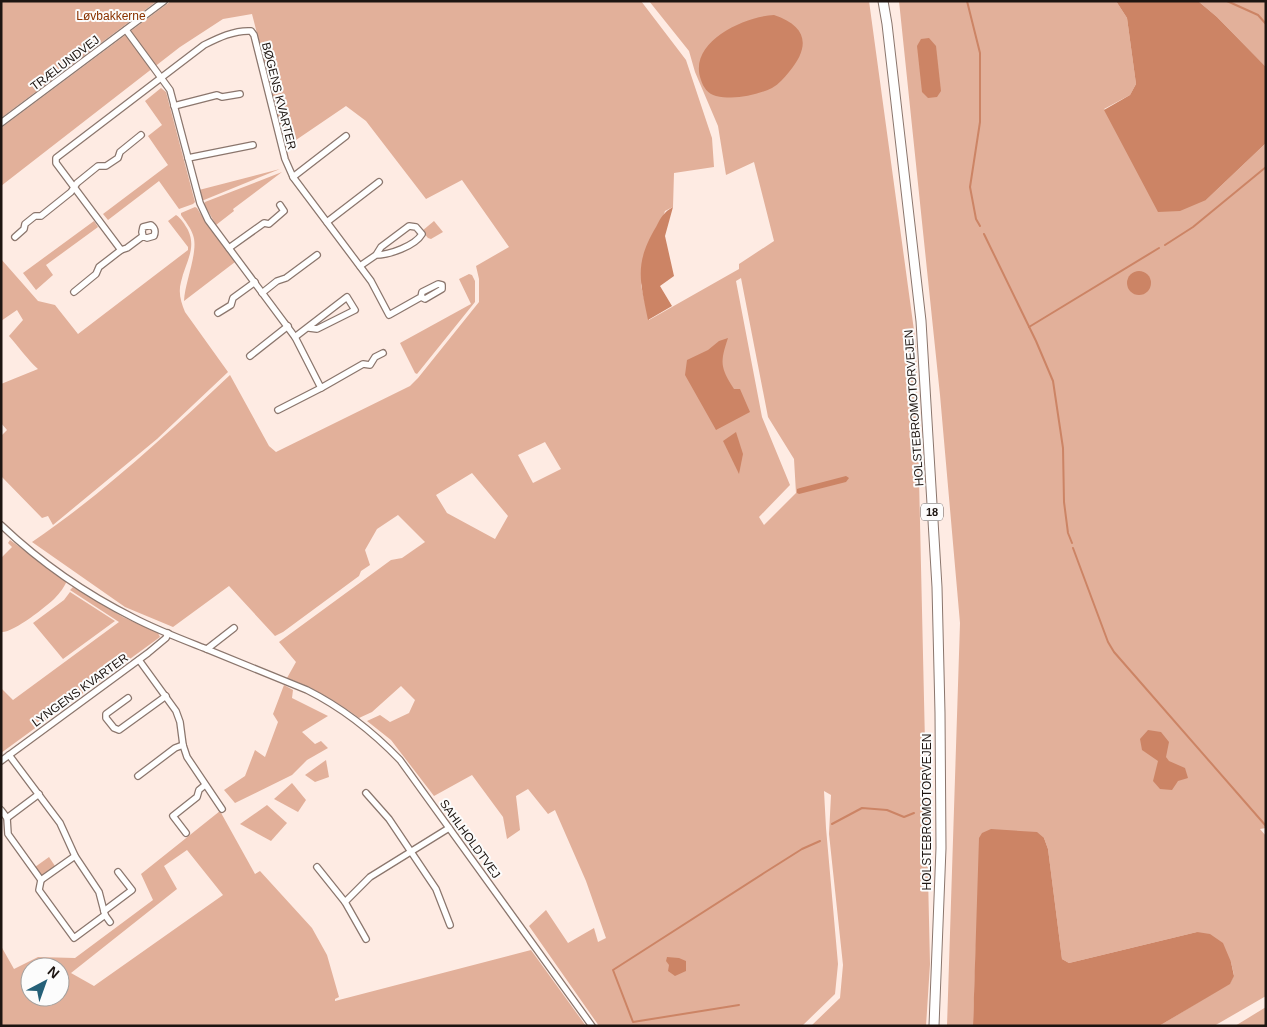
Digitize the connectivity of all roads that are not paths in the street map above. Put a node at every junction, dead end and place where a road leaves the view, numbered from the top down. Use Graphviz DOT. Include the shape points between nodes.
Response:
graph roads {
  1 [pos="164,1"];
  2 [pos="883,1"];
  3 [pos="126,30"];
  4 [pos="161,77"];
  5 [pos="240,94"];
  6 [pos="174,106"];
  7 [pos="1,123"];
  8 [pos="141,136"];
  9 [pos="346,136"];
  10 [pos="253,145"];
  11 [pos="188,158"];
  12 [pos="293,177"];
  13 [pos="379,182"];
  14 [pos="74,187"];
  15 [pos="280,205"];
  16 [pos="327,222"];
  17 [pos="15,236"];
  18 [pos="143,236"];
  19 [pos="228,248"];
  20 [pos="122,250"];
  21 [pos="376,254"];
  22 [pos="317,255"];
  23 [pos="360,266"];
  24 [pos="255,282"];
  25 [pos="74,292"];
  26 [pos="262,293"];
  27 [pos="421,298"];
  28 [pos="218,314"];
  29 [pos="288,326"];
  30 [pos="309,328"];
  31 [pos="295,337"];
  32 [pos="384,353"];
  33 [pos="255,363"];
  34 [pos="321,388"];
  35 [pos="278,410"];
  36 [pos="1,524"];
  37 [pos="234,628"];
  38 [pos="168,633"];
  39 [pos="207,649"];
  40 [pos="139,660"];
  41 [pos="166,696"];
  42 [pos="128,698"];
  43 [pos="183,745"];
  44 [pos="9,755"];
  45 [pos="1,761"];
  46 [pos="138,776"];
  47 [pos="205,785"];
  48 [pos="366,793"];
  49 [pos="38,794"];
  50 [pos="222,809"];
  51 [pos="1,810"];
  52 [pos="7,818"];
  53 [pos="449,828"];
  54 [pos="186,833"];
  55 [pos="411,852"];
  56 [pos="75,856"];
  57 [pos="317,867"];
  58 [pos="118,872"];
  59 [pos="41,880"];
  60 [pos="346,902"];
  61 [pos="105,913"];
  62 [pos="110,922"];
  63 [pos="450,925"];
  64 [pos="366,939"];
  65 [pos="592,1026"];
  66 [pos="934,1026"];
  1 -- 3 [label="street, TRÆLUNDVEJ"];
  2 -- 66 [label="highway, HOLSTEBROMOTORVEJEN / 18" via="921,321 937,587 941,848"];
  3 -- 4 [label="street"];
  3 -- 7 [label="street, TRÆLUNDVEJ"];
  4 -- 6 [label="street" via="170,90"];
  4 -- 12 [label="street, BØGENS KVARTER" via="220,36 251,31 284,159"];
  4 -- 14 [label="street, BØGENS KVARTER" via="56,158 56,163"];
  5 -- 6 [label="street" via="217,95"];
  6 -- 11 [label="street"];
  8 -- 14 [label="street" via="120,152 118,158 106,166 98,166"];
  9 -- 12 [label="street"];
  10 -- 11 [label="street"];
  11 -- 19 [label="street" via="200,203"];
  12 -- 16 [label="street, BØGENS KVARTER"];
  13 -- 16 [label="street"];
  14 -- 17 [label="street" via="41,216 35,216 25,224"];
  14 -- 20 [label="street, BØGENS KVARTER"];
  15 -- 19 [label="street" via="284,211 269,224 264,223"];
  16 -- 23 [label="street, BØGENS KVARTER"];
  18 -- 20 [label="street"];
  19 -- 24 [label="street"];
  20 -- 25 [label="street"];
  21 -- 21 [label="street" via="409,226 416,227 422,234 418,240 387,255"];
  21 -- 23 [label="street"];
  22 -- 26 [label="street"];
  23 -- 27 [label="street, BØGENS KVARTER" via="372,281 389,315"];
  24 -- 26 [label="street"];
  24 -- 28 [label="street"];
  26 -- 29 [label="street"];
  29 -- 31 [label="street"];
  29 -- 33 [label="street" via="249,354"];
  30 -- 30 [label="street" via="347,297 355,310 317,329"];
  30 -- 31 [label="street"];
  31 -- 34 [label="street"];
  32 -- 34 [label="street" via="375,357 370,365 363,364"];
  34 -- 35 [label="street"];
  36 -- 38 [label="street, SAHLHOLDTVEJ" via="24,546 87,591 135,619"];
  37 -- 39 [label="street"];
  38 -- 39 [label="street, SAHLHOLDTVEJ"];
  38 -- 40 [label="street, LYNGENS KVARTER"];
  39 -- 53 [label="street, SAHLHOLDTVEJ" via="306,690 343,710 381,740 400,760"];
  40 -- 41 [label="street"];
  40 -- 44 [label="street, LYNGENS KVARTER"];
  41 -- 42 [label="street" via="119,730 114,728 106,714"];
  41 -- 43 [label="street" via="180,722"];
  43 -- 46 [label="street"];
  43 -- 47 [label="street"];
  44 -- 45 [label="street, LYNGENS KVARTER"];
  44 -- 49 [label="street"];
  47 -- 50 [label="street"];
  47 -- 54 [label="street" via="197,798 173,816"];
  48 -- 55 [label="street" via="389,819"];
  49 -- 52 [label="street"];
  49 -- 56 [label="street" via="60,823"];
  51 -- 52 [label="street"];
  52 -- 59 [label="street" via="8,834"];
  53 -- 55 [label="street"];
  53 -- 65 [label="street, SAHLHOLDTVEJ"];
  55 -- 60 [label="street" via="370,877"];
  55 -- 63 [label="street" via="436,889"];
  56 -- 59 [label="street"];
  56 -- 61 [label="street" via="99,892"];
  57 -- 60 [label="street"];
  58 -- 61 [label="street" via="132,890"];
  59 -- 61 [label="street" via="39,890 74,938"];
  60 -- 64 [label="street"];
  61 -- 62 [label="street"];
}
